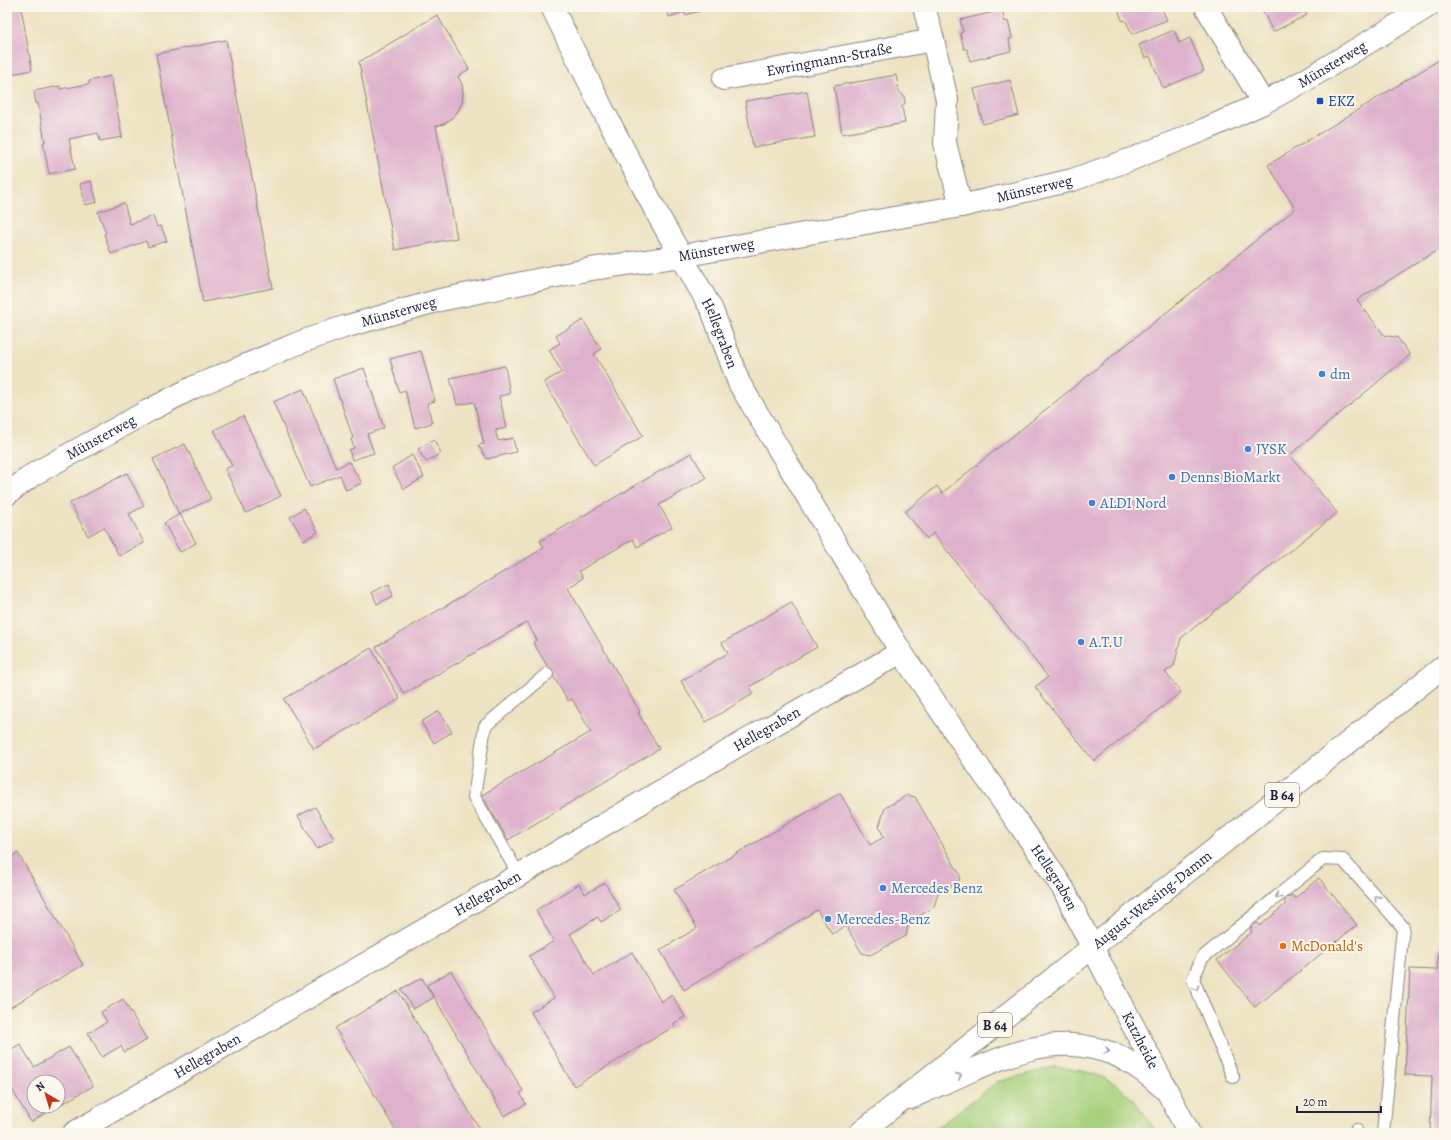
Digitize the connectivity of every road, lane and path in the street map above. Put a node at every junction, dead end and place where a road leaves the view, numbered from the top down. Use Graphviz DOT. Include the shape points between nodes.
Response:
graph roads {
  1 [pos="552,7"];
  2 [pos="924,7"];
  3 [pos="1206,7"];
  4 [pos="1427,7"];
  5 [pos="933,40"];
  6 [pos="724,79"];
  7 [pos="1263,103"];
  8 [pos="961,206"];
  9 [pos="681,256"];
  10 [pos="7,494"];
  11 [pos="901,652"];
  12 [pos="1444,666"];
  13 [pos="547,674"];
  14 [pos="1444,676"];
  15 [pos="1391,708"];
  16 [pos="519,875"];
  17 [pos="1092,947"];
  18 [pos="1233,1077"];
  19 [pos="1166,1091"];
  20 [pos="897,1103"];
  21 [pos="74,1133"];
  22 [pos="860,1133"];
  23 [pos="1189,1133"];
  24 [pos="1383,1133"];
  1 -- 9 [label="street, Hellegraben" via="602,108"];
  2 -- 5 [label="street"];
  3 -- 7 [label="street"];
  4 -- 7 [label="street, Münsterweg"];
  5 -- 6 [label="street, Ewringmann-Straße"];
  5 -- 8 [label="street" via="947,100 945,143"];
  7 -- 8 [label="street, Münsterweg" via="1132,159 1072,180"];
  8 -- 9 [label="street, Münsterweg"];
  9 -- 10 [label="street, Münsterweg" via="591,269 440,300 301,342 194,387 148,410 34,474"];
  9 -- 11 [label="street, Hellegraben" via="712,310 739,383"];
  11 -- 16 [label="street, Hellegraben"];
  11 -- 17 [label="street, Hellegraben" via="1064,890"];
  12 -- 15 [label="street, August-Wessing-Damm / B 64"];
  13 -- 16 [label="lane" via="485,726 474,797"];
  14 -- 15 [label="street"];
  15 -- 17 [label="street, August-Wessing-Damm / B 64"];
  16 -- 21 [label="street, Hellegraben"];
  17 -- 19 [label="street, Katzheide"];
  17 -- 20 [label="street, August-Wessing-Damm / B 64"];
  24 -- 18 [label="lane, one-way" via="1403,927 1343,860 1323,859 1202,958 1193,979"];
  20 -- 19 [label="street, one-way" via="997,1060 1037,1047 1056,1044 1085,1046 1119,1056 1138,1067"];
  19 -- 23 [label="street, Katzheide"];
  20 -- 22 [label="street, August-Wessing-Damm / B 64"];
}
